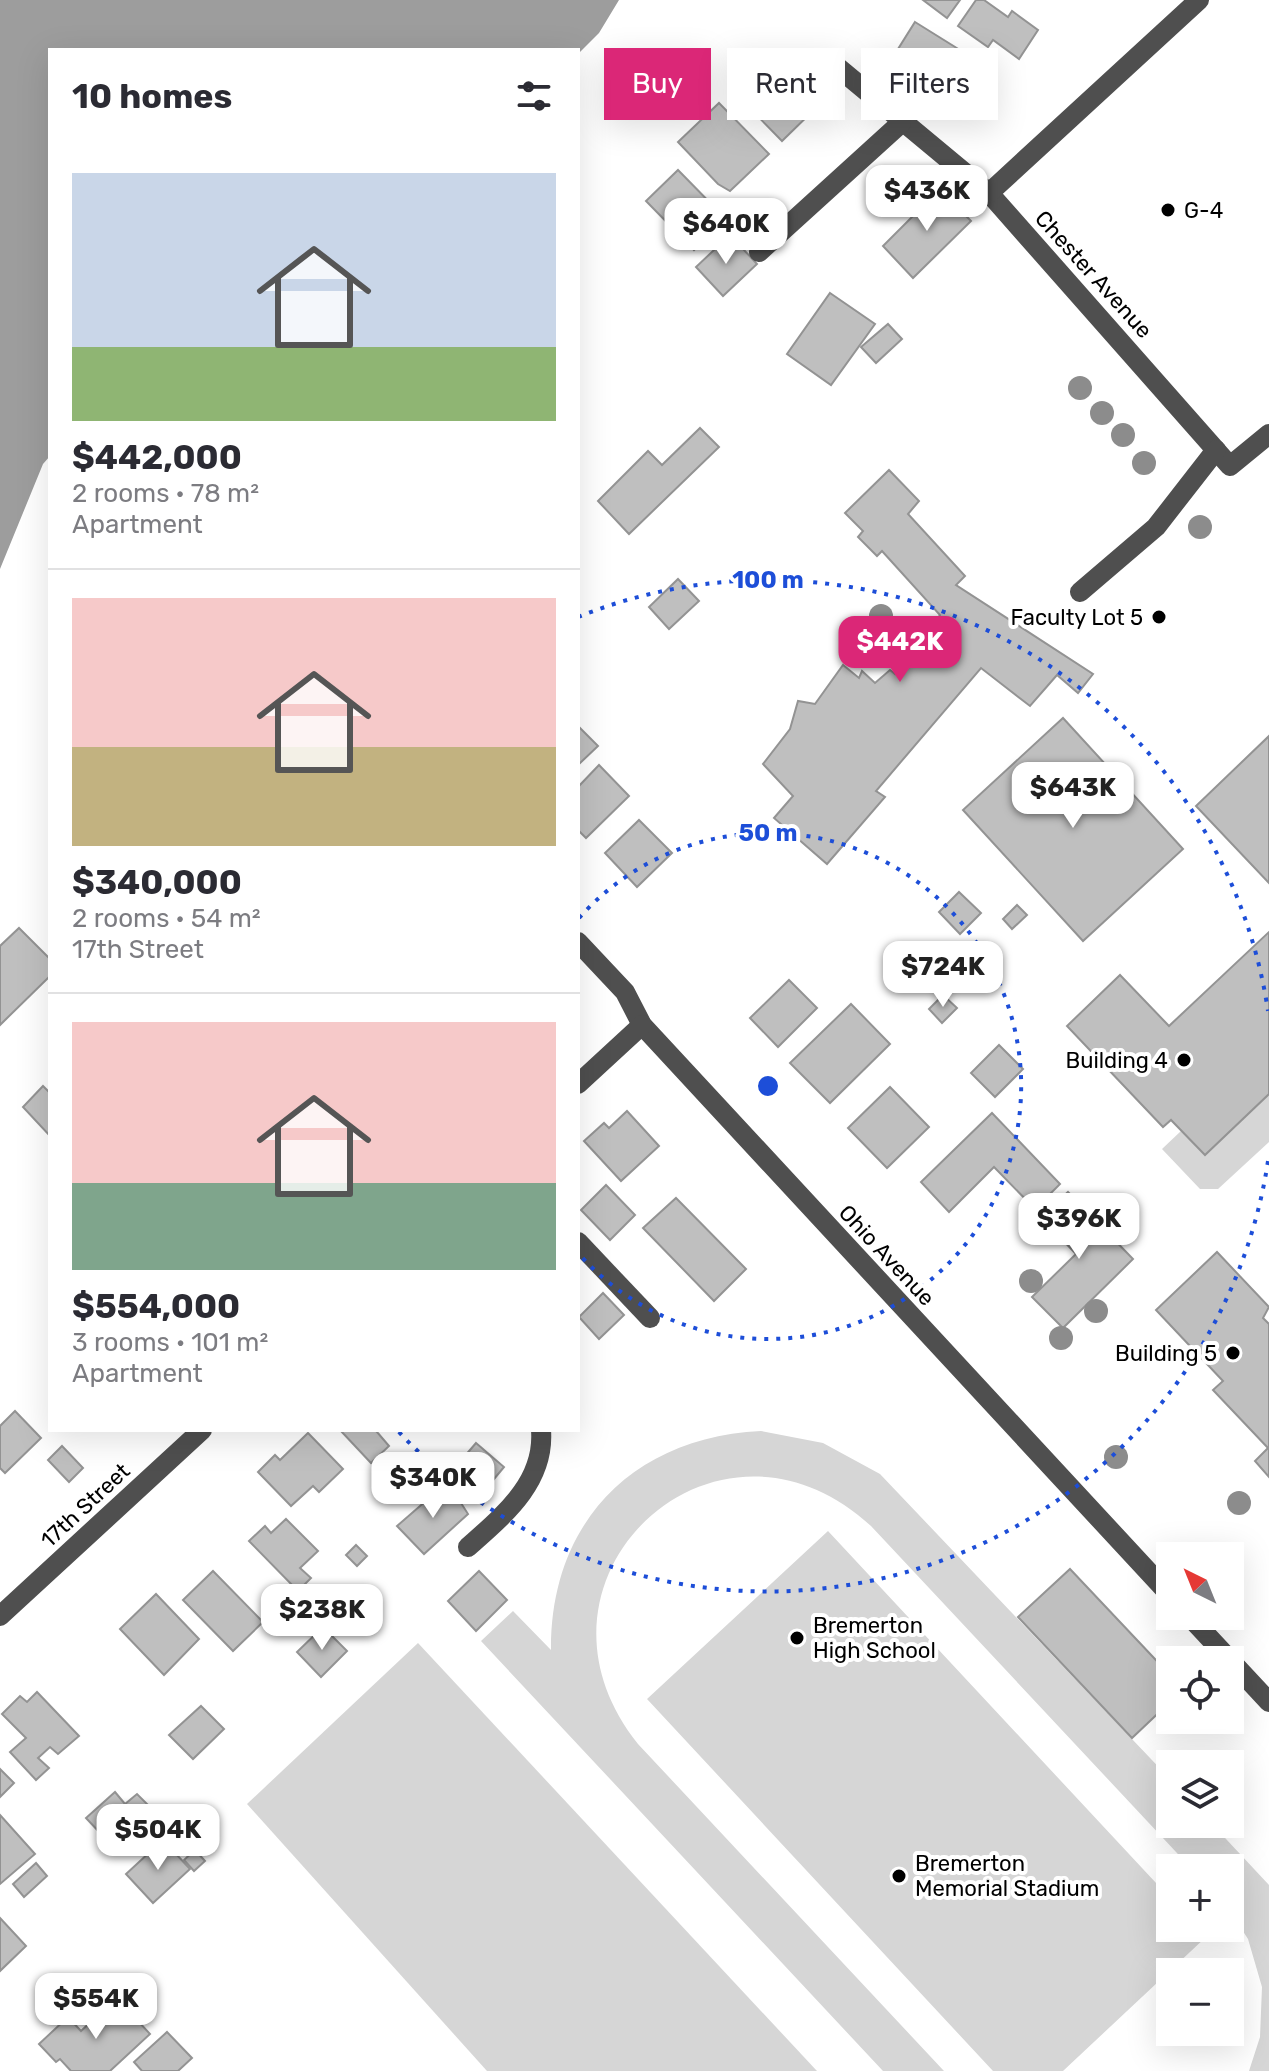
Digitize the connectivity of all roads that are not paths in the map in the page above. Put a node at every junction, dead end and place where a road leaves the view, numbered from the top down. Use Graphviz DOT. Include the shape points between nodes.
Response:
graph roads {
  1 [pos="1199,0"];
  2 [pos="845,74"];
  3 [pos="901,123"];
  4 [pos="989,193"];
  5 [pos="759,252"];
  6 [pos="1269,434"];
  7 [pos="1223,458"];
  8 [pos="1080,592"];
  9 [pos="580,944"];
  10 [pos="642,1025"];
  11 [pos="580,1082"];
  12 [pos="580,1244"];
  13 [pos="650,1318"];
  14 [pos="200,1432"];
  15 [pos="541,1432"];
  16 [pos="468,1547"];
  17 [pos="1156,1580"];
  18 [pos="0,1616"];
  19 [pos="1202,1630"];
  20 [pos="1217,1646"];
  21 [pos="1244,1675"];
  22 [pos="1269,1702"];
  1 -- 4 [label="street"];
  2 -- 3 [label="street, Chester Avenue"];
  3 -- 4 [label="street, Chester Avenue"];
  3 -- 5 [label="street"];
  4 -- 7 [label="street, Chester Avenue"];
  6 -- 7 [label="street"];
  7 -- 8 [label="street" via="1156,527"];
  9 -- 10 [label="street, Ohio Avenue" via="625,992"];
  10 -- 11 [label="street"];
  10 -- 17 [label="street, Ohio Avenue"];
  12 -- 13 [label="street"];
  14 -- 18 [label="street, 17th Street"];
  15 -- 16 [label="street" via="540,1456 525,1492"];
  19 -- 20 [label="street"];
  21 -- 22 [label="street"];
}
